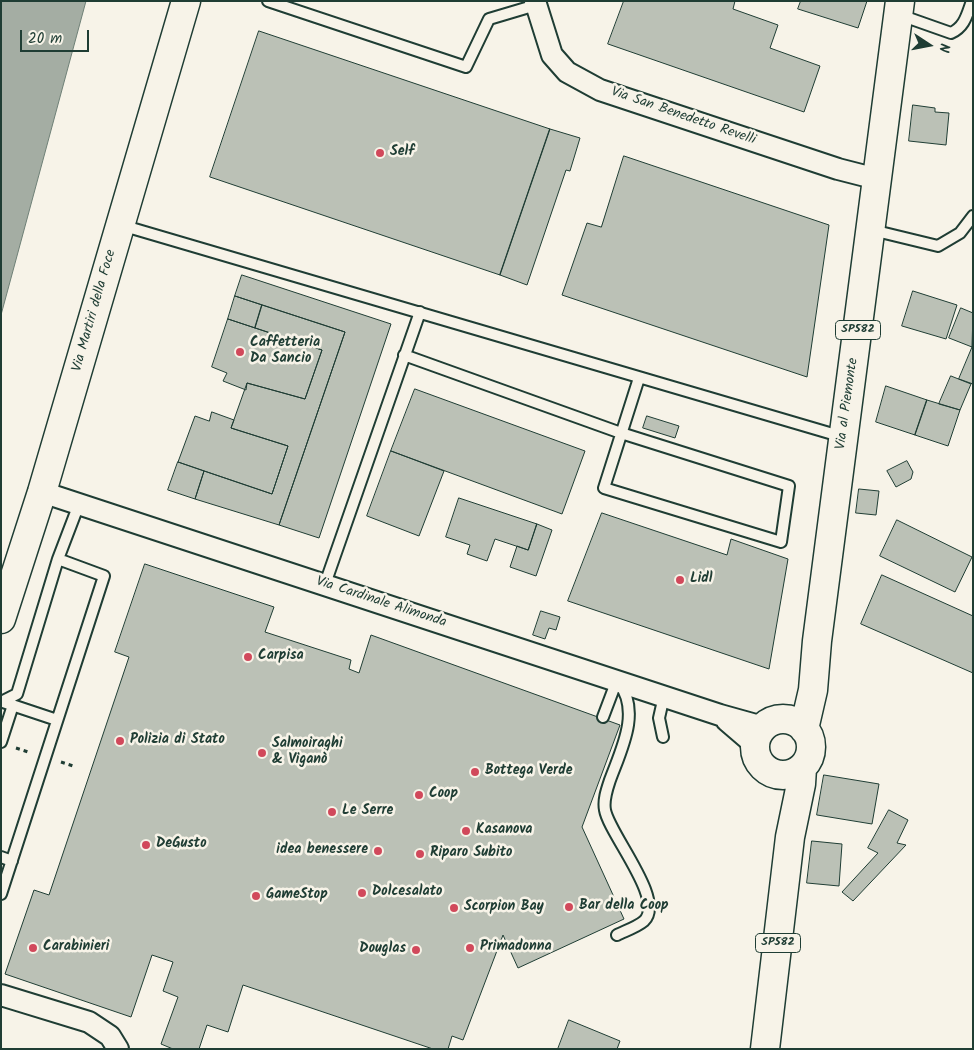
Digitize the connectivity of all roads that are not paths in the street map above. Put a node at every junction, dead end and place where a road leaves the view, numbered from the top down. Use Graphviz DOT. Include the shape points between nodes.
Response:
graph roads {
  1 [pos="186,1"];
  2 [pos="268,1"];
  3 [pos="972,1"];
  4 [pos="536,3"];
  5 [pos="900,8"];
  6 [pos="877,179"];
  7 [pos="973,216"];
  8 [pos="121,226"];
  9 [pos="872,230"];
  10 [pos="420,312"];
  11 [pos="404,355"];
  12 [pos="639,378"];
  13 [pos="621,433"];
  14 [pos="844,437"];
  15 [pos="42,492"];
  16 [pos="79,504"];
  17 [pos="58,559"];
  18 [pos="325,584"];
  19 [pos="1,619"];
  20 [pos="617,680"];
  21 [pos="664,696"];
  22 [pos="2,702"];
  23 [pos="14,705"];
  24 [pos="604,717"];
  25 [pos="57,720"];
  26 [pos="777,730"];
  27 [pos="663,738"];
  28 [pos="1,742"];
  29 [pos="802,768"];
  30 [pos="776,774"];
  31 [pos="790,837"];
  32 [pos="1,858"];
  33 [pos="12,861"];
  34 [pos="1,894"];
  35 [pos="617,935"];
  36 [pos="1,995"];
  37 [pos="118,1049"];
  38 [pos="765,1049"];
  1 -- 8 [label="main road, Via Martiri della Foce"];
  2 -- 4 [label="lane" via="466,67 489,19"];
  3 -- 5 [label="lane" via="964,24 951,33"];
  4 -- 6 [label="street, Via San Benedetto Revelli" via="552,55 567,72 600,90"];
  5 -- 6 [label="main road, Via al Piemonte / SP582"];
  6 -- 9 [label="main road, Via al Piemonte / SP582"];
  7 -- 9 [label="lane" via="960,233 938,246"];
  8 -- 10 [label="lane"];
  8 -- 15 [label="main road, Via Martiri della Foce"];
  9 -- 14 [label="main road, Via al Piemonte / SP582"];
  10 -- 11 [label="lane"];
  10 -- 12 [label="lane"];
  11 -- 13 [label="lane"];
  11 -- 18 [label="lane"];
  12 -- 13 [label="lane"];
  12 -- 14 [label="lane"];
  13 -- 13 [label="lane" via="604,488 781,542 790,486"];
  14 -- 26 [label="main road, Via al Piemonte / SP582" via="813,690"];
  15 -- 16 [label="street, Via Cardinale Alimonda"];
  15 -- 19 [label="main road, Via Martiri della Foce"];
  16 -- 17 [label="lane"];
  16 -- 18 [label="street, Via Cardinale Alimonda"];
  17 -- 22 [label="lane" via="17,694"];
  17 -- 25 [label="lane" via="104,576"];
  18 -- 20 [label="street, Via Cardinale Alimonda"];
  20 -- 21 [label="street, Via Cardinale Alimonda"];
  20 -- 24 [label="lane"];
  20 -- 35 [label="lane" via="626,691 631,717 606,794 604,811 648,894 649,911 644,921"];
  21 -- 26 [label="street, Via Cardinale Alimonda"];
  21 -- 27 [label="lane" via="659,718"];
  22 -- 23 [label="lane"];
  23 -- 25 [label="lane"];
  23 -- 28 [label="lane"];
  25 -- 33 [label="lane"];
  26 -- 29 [label="main road, Via al Piemonte / SP582" via="811,748"];
  26 -- 30 [label="main road" via="760,763"];
  29 -- 30 [label="main road" via="791,774"];
  29 -- 31 [label="main road, Via al Piemonte / SP582"];
  30 -- 31 [label="main road, Via al Piemonte / SP582"];
  31 -- 38 [label="main road, Via al Piemonte / SP582"];
  32 -- 33 [label="lane"];
  33 -- 34 [label="lane"];
  36 -- 37 [label="street" via="89,1022 110,1036"];
}
